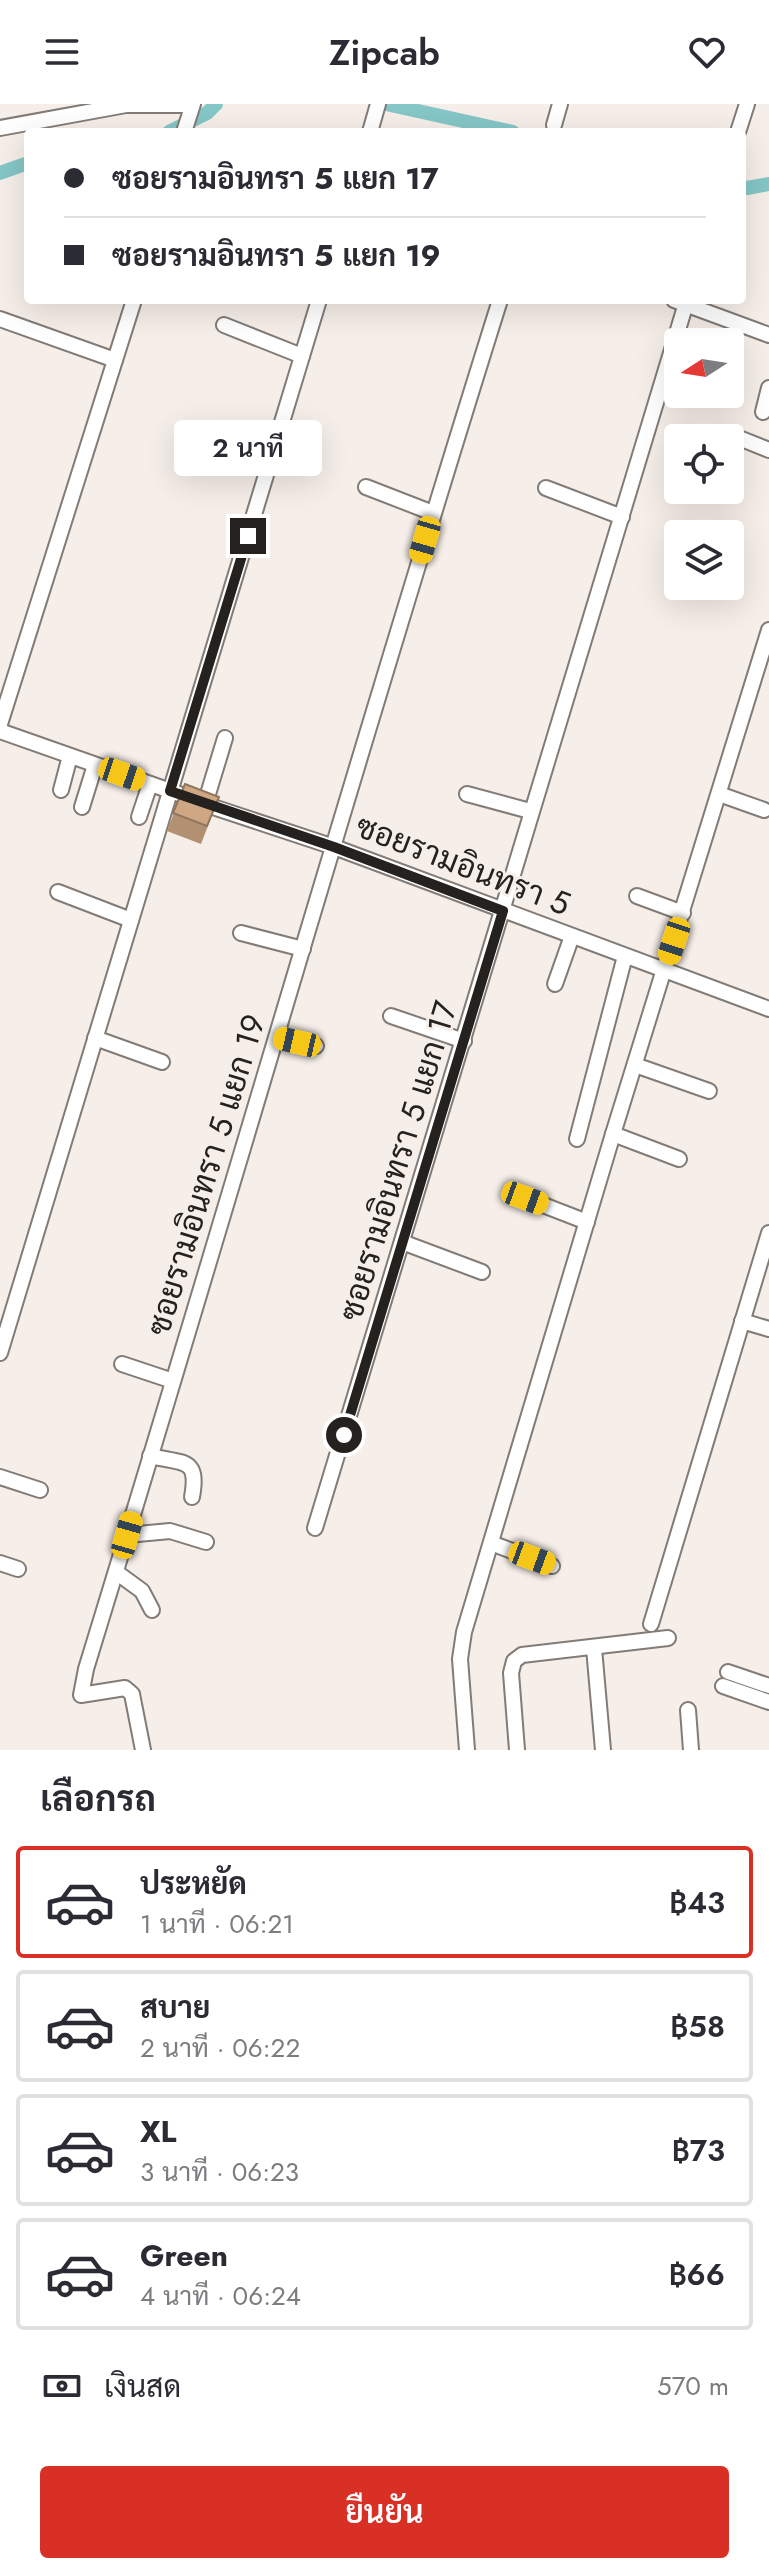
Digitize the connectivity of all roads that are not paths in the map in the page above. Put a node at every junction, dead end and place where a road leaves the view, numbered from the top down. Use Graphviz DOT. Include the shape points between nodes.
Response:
graph roads {
  1 [pos="192,104"];
  2 [pos="560,104"];
  3 [pos="747,104"];
  4 [pos="126,105"];
  5 [pos="554,125"];
  6 [pos="0,128"];
  7 [pos="190,128"];
  8 [pos="739,128"];
  9 [pos="133,304"];
  10 [pos="318,304"];
  11 [pos="499,304"];
  12 [pos="681,304"];
  13 [pos="690,304"];
  14 [pos="0,319"];
  15 [pos="224,325"];
  16 [pos="769,335"];
  17 [pos="302,356"];
  18 [pos="115,360"];
  19 [pos="769,388"];
  20 [pos="763,412"];
  21 [pos="744,440"];
  22 [pos="769,450"];
  23 [pos="366,487"];
  24 [pos="546,488"];
  25 [pos="433,513"];
  26 [pos="622,517"];
  27 [pos="769,630"];
  28 [pos="0,724"];
  29 [pos="0,731"];
  30 [pos="225,738"];
  31 [pos="70,756"];
  32 [pos="95,765"];
  33 [pos="150,784"];
  34 [pos="61,790"];
  35 [pos="170,791"];
  36 [pos="467,794"];
  37 [pos="719,794"];
  38 [pos="205,804"];
  39 [pos="82,807"];
  40 [pos="764,810"];
  41 [pos="530,811"];
  42 [pos="139,817"];
  43 [pos="334,847"];
  44 [pos="58,892"];
  45 [pos="637,896"];
  46 [pos="503,911"];
  47 [pos="683,913"];
  48 [pos="131,920"];
  49 [pos="241,933"];
  50 [pos="572,936"];
  51 [pos="303,949"];
  52 [pos="625,956"];
  53 [pos="665,970"];
  54 [pos="555,984"];
  55 [pos="769,1009"];
  56 [pos="391,1016"];
  57 [pos="278,1037"];
  58 [pos="95,1038"];
  59 [pos="464,1041"];
  60 [pos="316,1046"];
  61 [pos="162,1062"];
  62 [pos="635,1065"];
  63 [pos="709,1091"];
  64 [pos="613,1134"];
  65 [pos="577,1139"];
  66 [pos="679,1159"];
  67 [pos="525,1198"];
  68 [pos="587,1222"];
  69 [pos="769,1233"];
  70 [pos="402,1242"];
  71 [pos="482,1272"];
  72 [pos="742,1321"];
  73 [pos="769,1329"];
  74 [pos="0,1353"];
  75 [pos="122,1364"];
  76 [pos="173,1381"];
  77 [pos="150,1456"];
  78 [pos="0,1477"];
  79 [pos="40,1490"];
  80 [pos="192,1497"];
  81 [pos="315,1528"];
  82 [pos="127,1535"];
  83 [pos="206,1542"];
  84 [pos="491,1543"];
  85 [pos="0,1563"];
  86 [pos="552,1566"];
  87 [pos="18,1569"];
  88 [pos="116,1572"];
  89 [pos="152,1610"];
  90 [pos="651,1624"];
  91 [pos="668,1638"];
  92 [pos="594,1648"];
  93 [pos="769,1686"];
  94 [pos="769,1702"];
  95 [pos="688,1710"];
  96 [pos="143,1750"];
  97 [pos="467,1750"];
  98 [pos="517,1750"];
  99 [pos="603,1750"];
  100 [pos="691,1750"];
  1 -- 4 [label="street"];
  1 -- 7 [label="street"];
  2 -- 5 [label="street"];
  3 -- 8 [label="street"];
  4 -- 6 [label="street"];
  9 -- 18 [label="street"];
  10 -- 17 [label="street"];
  11 -- 25 [label="street, ซอยรามอินทรา 5 แยก 19"];
  12 -- 26 [label="street, ซอยรามอินทรา 5 แยก 17"];
  13 -- 16 [label="street"];
  14 -- 18 [label="street"];
  15 -- 17 [label="street"];
  17 -- 35 [label="street"];
  18 -- 28 [label="street"];
  19 -- 20 [label="street"];
  21 -- 22 [label="street"];
  23 -- 25 [label="street"];
  24 -- 26 [label="street"];
  25 -- 43 [label="street, ซอยรามอินทรา 5 แยก 19"];
  26 -- 41 [label="street, ซอยรามอินทรา 5 แยก 17"];
  27 -- 37 [label="street"];
  29 -- 31 [label="street, ซอยรามอินทรา 5"];
  30 -- 38 [label="street"];
  31 -- 32 [label="street, ซอยรามอินทรา 5"];
  31 -- 34 [label="street"];
  32 -- 33 [label="street, ซอยรามอินทรา 5"];
  32 -- 39 [label="street"];
  33 -- 35 [label="street, ซอยรามอินทรา 5"];
  33 -- 42 [label="street"];
  35 -- 38 [label="street, ซอยรามอินทรา 5"];
  35 -- 48 [label="street"];
  36 -- 41 [label="street"];
  37 -- 40 [label="street"];
  37 -- 47 [label="street"];
  38 -- 43 [label="street, ซอยรามอินทรา 5"];
  41 -- 46 [label="street, ซอยรามอินทรา 5 แยก 17"];
  43 -- 46 [label="street, ซอยรามอินทรา 5"];
  43 -- 51 [label="street, ซอยรามอินทรา 5 แยก 19"];
  44 -- 48 [label="street"];
  45 -- 47 [label="street"];
  46 -- 50 [label="street, ซอยรามอินทรา 5"];
  46 -- 59 [label="street, ซอยรามอินทรา 5 แยก 17"];
  47 -- 53 [label="street"];
  48 -- 58 [label="street"];
  49 -- 51 [label="street"];
  50 -- 52 [label="street, ซอยรามอินทรา 5"];
  50 -- 54 [label="street"];
  51 -- 57 [label="street, ซอยรามอินทรา 5 แยก 19"];
  52 -- 53 [label="street, ซอยรามอินทรา 5"];
  52 -- 65 [label="street"];
  53 -- 55 [label="street, ซอยรามอินทรา 5"];
  53 -- 62 [label="street"];
  56 -- 59 [label="street"];
  57 -- 60 [label="street"];
  57 -- 76 [label="street, ซอยรามอินทรา 5 แยก 19"];
  58 -- 61 [label="street"];
  58 -- 74 [label="street"];
  59 -- 70 [label="street, ซอยรามอินทรา 5 แยก 17"];
  62 -- 63 [label="street"];
  62 -- 64 [label="street"];
  64 -- 66 [label="street"];
  64 -- 68 [label="street"];
  67 -- 68 [label="street"];
  68 -- 84 [label="street"];
  69 -- 72 [label="street"];
  70 -- 71 [label="street"];
  70 -- 81 [label="street, ซอยรามอินทรา 5 แยก 17"];
  72 -- 73 [label="street"];
  72 -- 90 [label="street"];
  75 -- 76 [label="street"];
  76 -- 77 [label="street, ซอยรามอินทรา 5 แยก 19"];
  77 -- 80 [label="street" via="194,1470"];
  77 -- 82 [label="street, ซอยรามอินทรา 5 แยก 19"];
  78 -- 79 [label="street"];
  82 -- 83 [label="street" via="170,1531"];
  82 -- 88 [label="street, ซอยรามอินทรา 5 แยก 19"];
  84 -- 86 [label="street"];
  84 -- 97 [label="street" via="461,1650"];
  85 -- 87 [label="street"];
  88 -- 89 [label="street" via="142,1591"];
  88 -- 96 [label="street, ซอยรามอินทรา 5 แยก 19" via="81,1695 125,1688 132,1694"];
  91 -- 92 [label="street"];
  92 -- 98 [label="street" via="522,1655 514,1661"];
  92 -- 99 [label="street"];
  93 -- 94 [label="street" via="726,1679"];
  95 -- 100 [label="street"];
}
